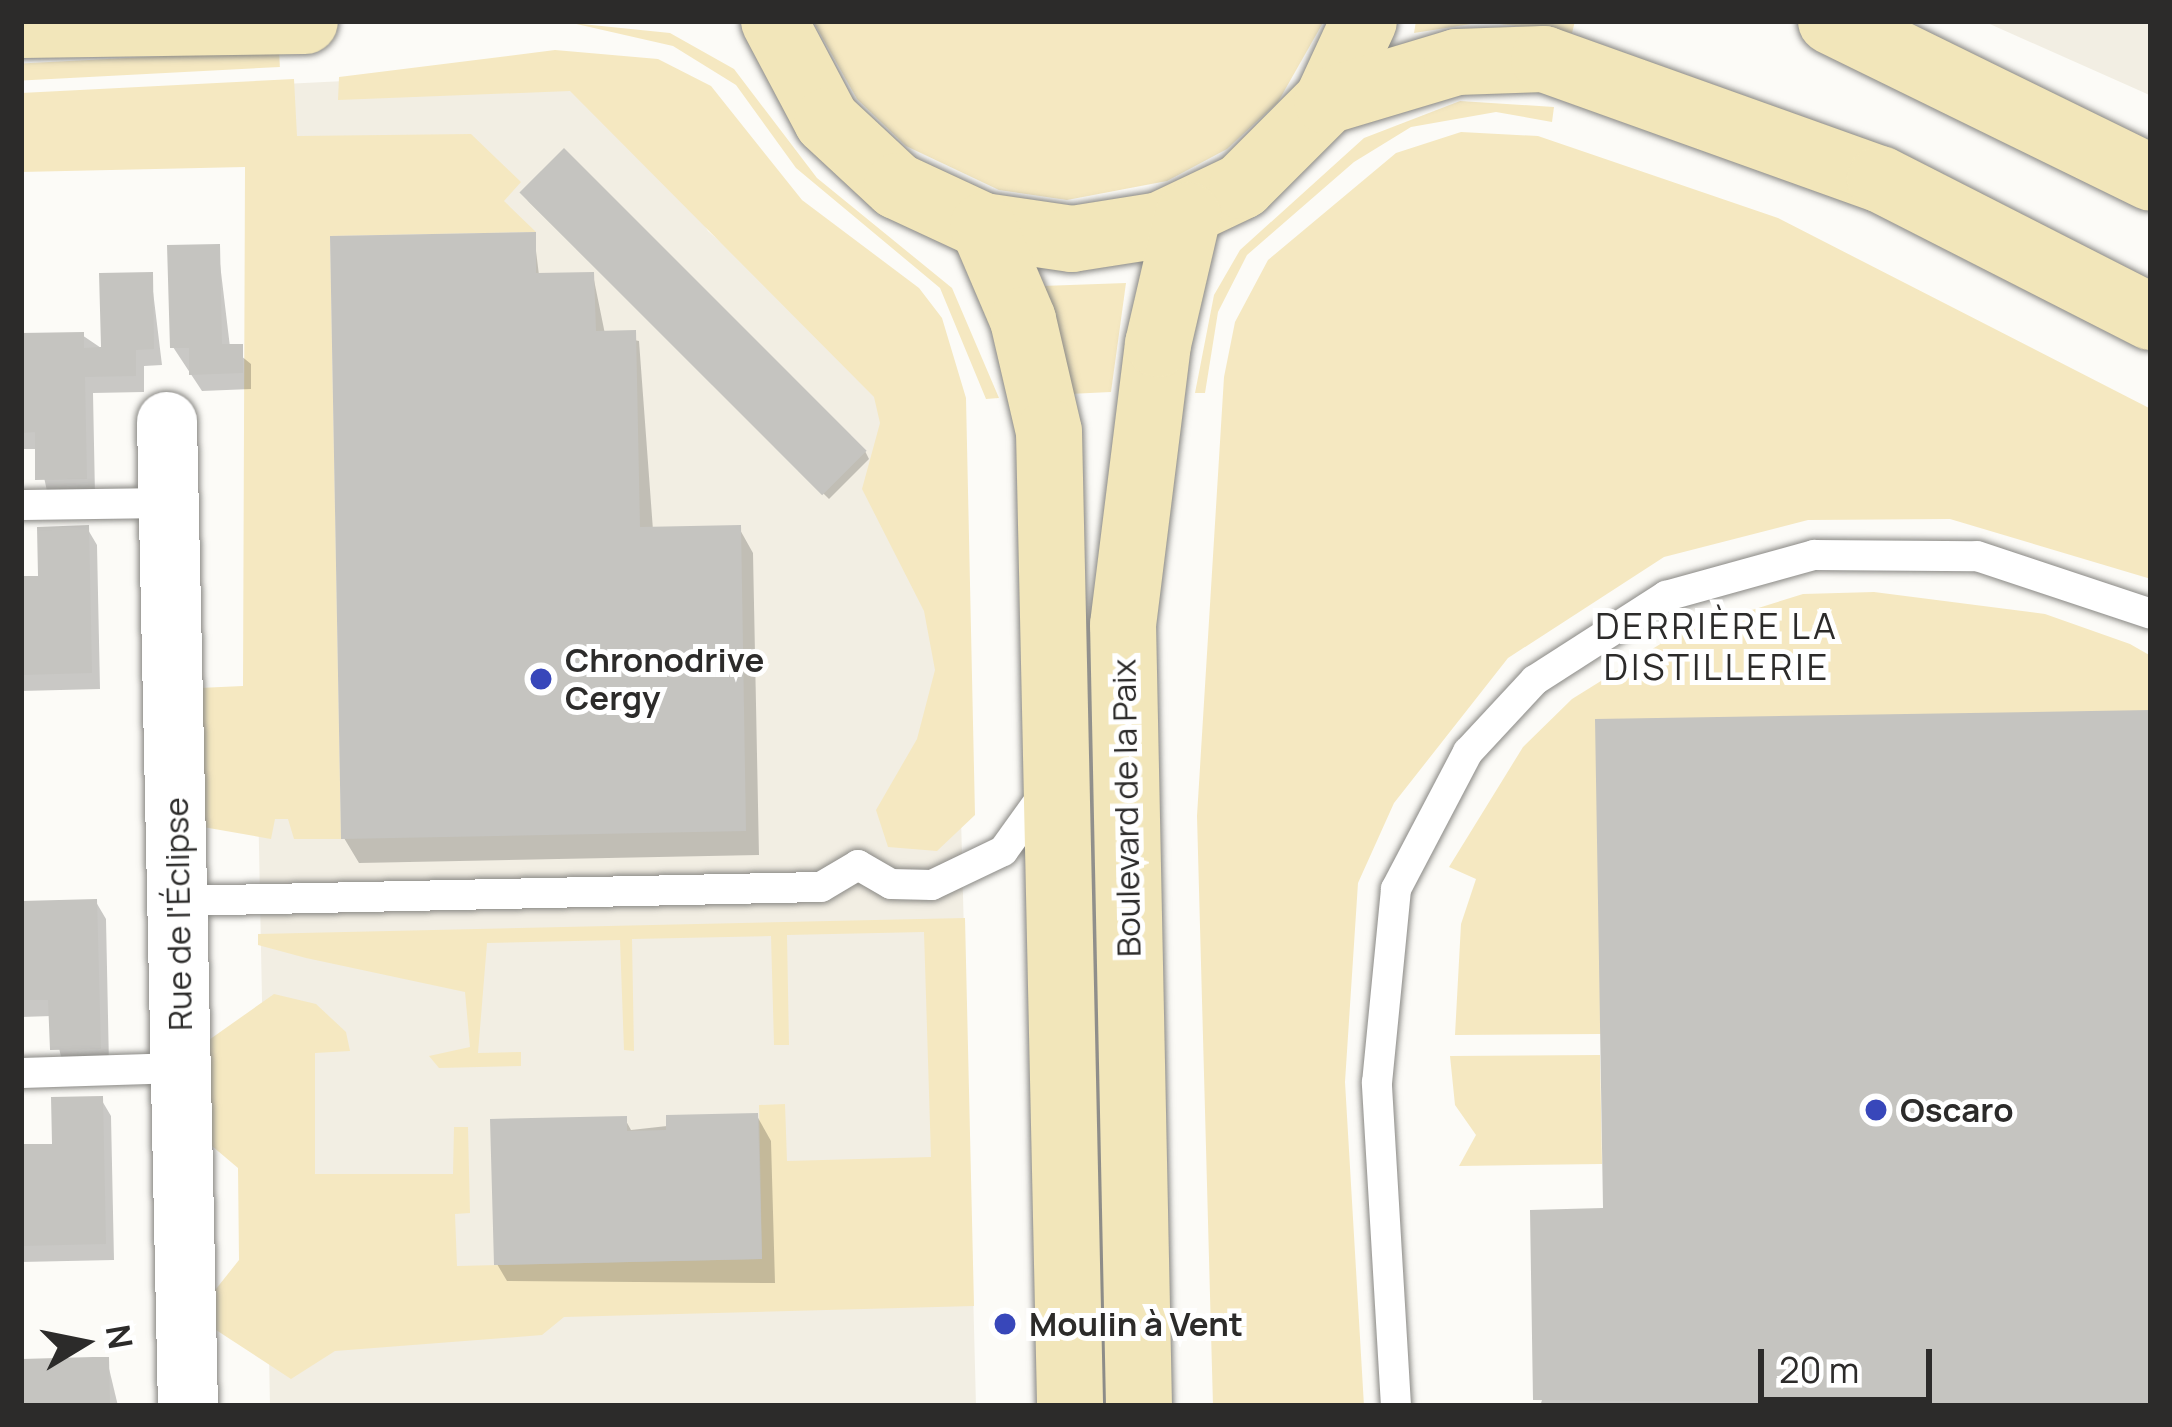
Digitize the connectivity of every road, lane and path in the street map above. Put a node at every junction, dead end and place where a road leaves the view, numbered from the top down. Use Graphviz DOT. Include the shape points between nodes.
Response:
graph roads {
  1 [pos="305,21"];
  2 [pos="1364,21"];
  3 [pos="1831,21"];
  4 [pos="21,26"];
  5 [pos="762,27"];
  6 [pos="1328,101"];
  7 [pos="2151,178"];
  8 [pos="1188,215"];
  9 [pos="983,226"];
  10 [pos="2151,317"];
  11 [pos="167,422"];
  12 [pos="169,503"];
  13 [pos="21,505"];
  14 [pos="2151,614"];
  15 [pos="1055,761"];
  16 [pos="178,901"];
  17 [pos="181,1068"];
  18 [pos="21,1073"];
  19 [pos="188,1406"];
  20 [pos="1070,1406"];
  21 [pos="1139,1406"];
  22 [pos="1396,1406"];
  1 -- 4 [label="main road"];
  2 -- 6 [label="main road"];
  3 -- 7 [label="main road"];
  5 -- 9 [label="main road" via="860,156"];
  6 -- 8 [label="main road" via="1266,168"];
  6 -- 10 [label="main road" via="1457,62 1560,63 1880,179"];
  8 -- 9 [label="main road" via="1072,239"];
  8 -- 21 [label="main road, Boulevard de la Paix" via="1158,344 1123,625"];
  9 -- 15 [label="main road, Boulevard de la Paix" via="1046,410"];
  11 -- 12 [label="street, Rue de l'Éclipse"];
  12 -- 13 [label="lane"];
  12 -- 16 [label="street, Rue de l'Éclipse"];
  14 -- 22 [label="lane" via="1977,556 1814,555 1666,596 1535,680 1468,752 1396,889 1377,1083"];
  15 -- 16 [label="lane" via="1029,823 969,876 912,886 858,866 821,887"];
  15 -- 20 [label="main road, Boulevard de la Paix"];
  16 -- 17 [label="street, Rue de l'Éclipse"];
  17 -- 18 [label="lane"];
  17 -- 19 [label="street, Rue de l'Éclipse"];
}
